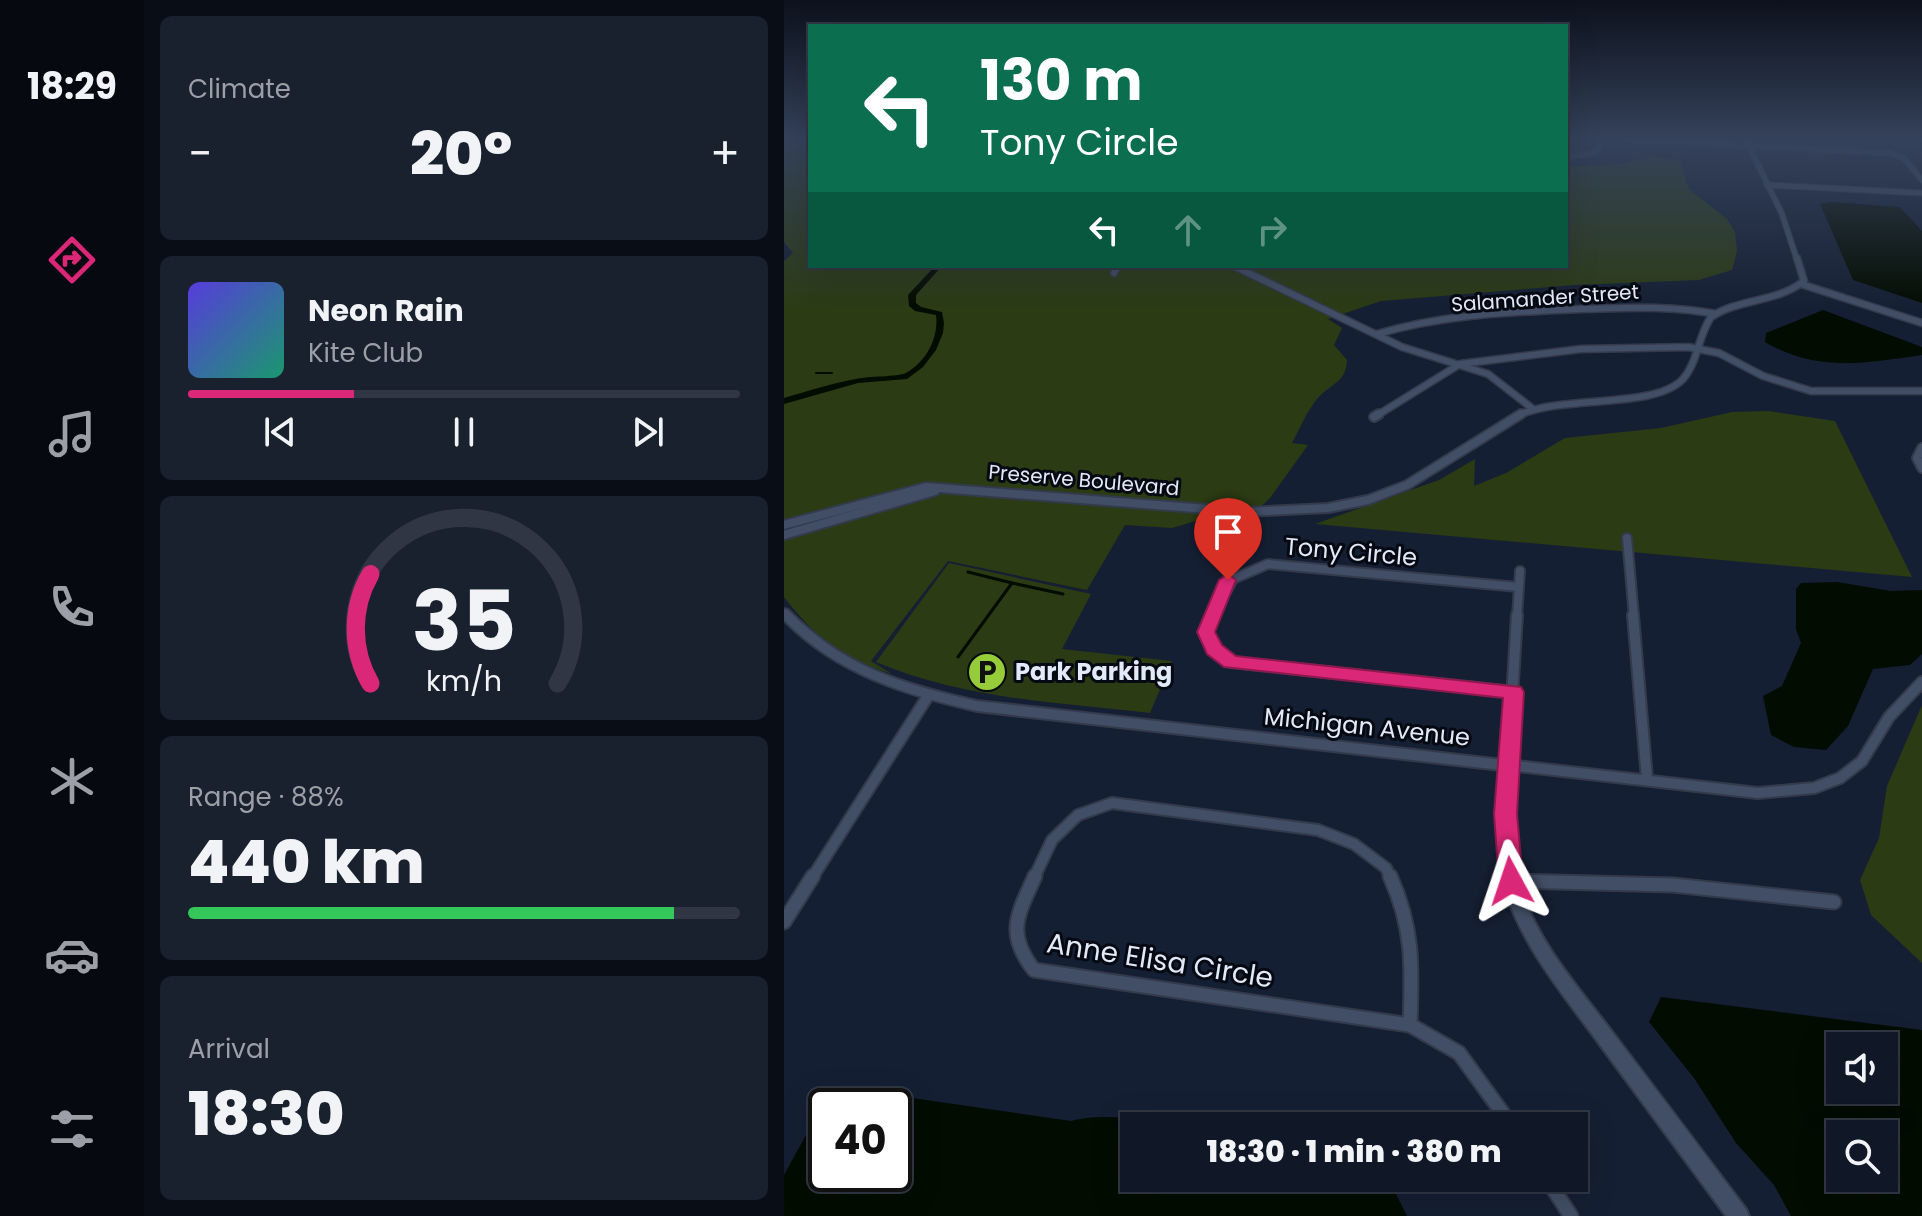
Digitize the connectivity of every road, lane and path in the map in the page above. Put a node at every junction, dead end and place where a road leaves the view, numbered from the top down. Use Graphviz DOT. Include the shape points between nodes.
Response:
graph roads {
  1 [pos="1772,197"];
  2 [pos="1117,268"];
  3 [pos="1238,268"];
  4 [pos="1114,273"];
  5 [pos="1801,284"];
  6 [pos="1716,314"];
  7 [pos="1922,323"];
  8 [pos="1377,334"];
  9 [pos="1698,348"];
  10 [pos="1460,364"];
  11 [pos="1922,391"];
  12 [pos="1533,409"];
  13 [pos="1374,417"];
  14 [pos="1922,448"];
  15 [pos="1922,468"];
  16 [pos="942,488"];
  17 [pos="784,525"];
  18 [pos="784,535"];
  19 [pos="1627,538"];
  20 [pos="1520,571"];
  21 [pos="1518,587"];
  22 [pos="784,613"];
  23 [pos="1922,682"];
  24 [pos="1514,692"];
  25 [pos="928,696"];
  26 [pos="1508,765"];
  27 [pos="1647,779"];
  28 [pos="1511,881"];
  29 [pos="1834,902"];
  30 [pos="784,922"];
  31 [pos="1410,1025"];
  32 [pos="1502,1112"];
  33 [pos="1555,1192"];
  34 [pos="1571,1216"];
  35 [pos="1739,1216"];
  1 -- 5 [label="street" via="1805,275"];
  2 -- 4 [label="street"];
  3 -- 8 [label="street"];
  5 -- 6 [label="street"];
  5 -- 7 [label="street"];
  6 -- 8 [label="street, Salamander Street" via="1667,307 1539,311 1414,324"];
  6 -- 9 [label="street, Preserve Boulevard"];
  8 -- 10 [label="street"];
  9 -- 10 [label="street" via="1581,349"];
  9 -- 11 [label="street" via="1811,391"];
  9 -- 12 [label="street, Preserve Boulevard" via="1685,379 1664,391"];
  10 -- 12 [label="street" via="1488,374"];
  10 -- 13 [label="street"];
  12 -- 16 [label="street, Preserve Boulevard" via="1496,426 1407,485 1343,506 1246,512"];
  14 -- 15 [label="street" via="1917,458"];
  16 -- 17 [label="street, Preserve Boulevard" via="913,489"];
  16 -- 18 [label="street, Preserve Boulevard"];
  19 -- 27 [label="street"];
  20 -- 21 [label="street"];
  21 -- 24 [label="street"];
  21 -- 24 [label="street, Tony Circle" via="1268,564 1248,567 1228,580 1206,632 1214,649 1231,662"];
  22 -- 25 [label="street, Michigan Avenue" via="830,653"];
  23 -- 27 [label="street, Michigan Avenue" via="1885,722 1862,761 1823,785 1758,793"];
  24 -- 26 [label="street"];
  25 -- 26 [label="street, Michigan Avenue" via="977,706"];
  25 -- 30 [label="street"];
  26 -- 27 [label="street, Michigan Avenue"];
  26 -- 28 [label="street" via="1505,814"];
  28 -- 29 [label="street" via="1597,878"];
  28 -- 35 [label="street" via="1561,978"];
  31 -- 31 [label="street, Anne Elisa Circle" via="1034,970 1022,955 1014,922 1052,840 1078,815 1112,803 1318,830 1354,844 1386,868 1404,907 1413,956"];
  31 -- 32 [label="street, Anne Elisa Circle" via="1459,1053"];
  33 -- 34 [label="street"];
}
